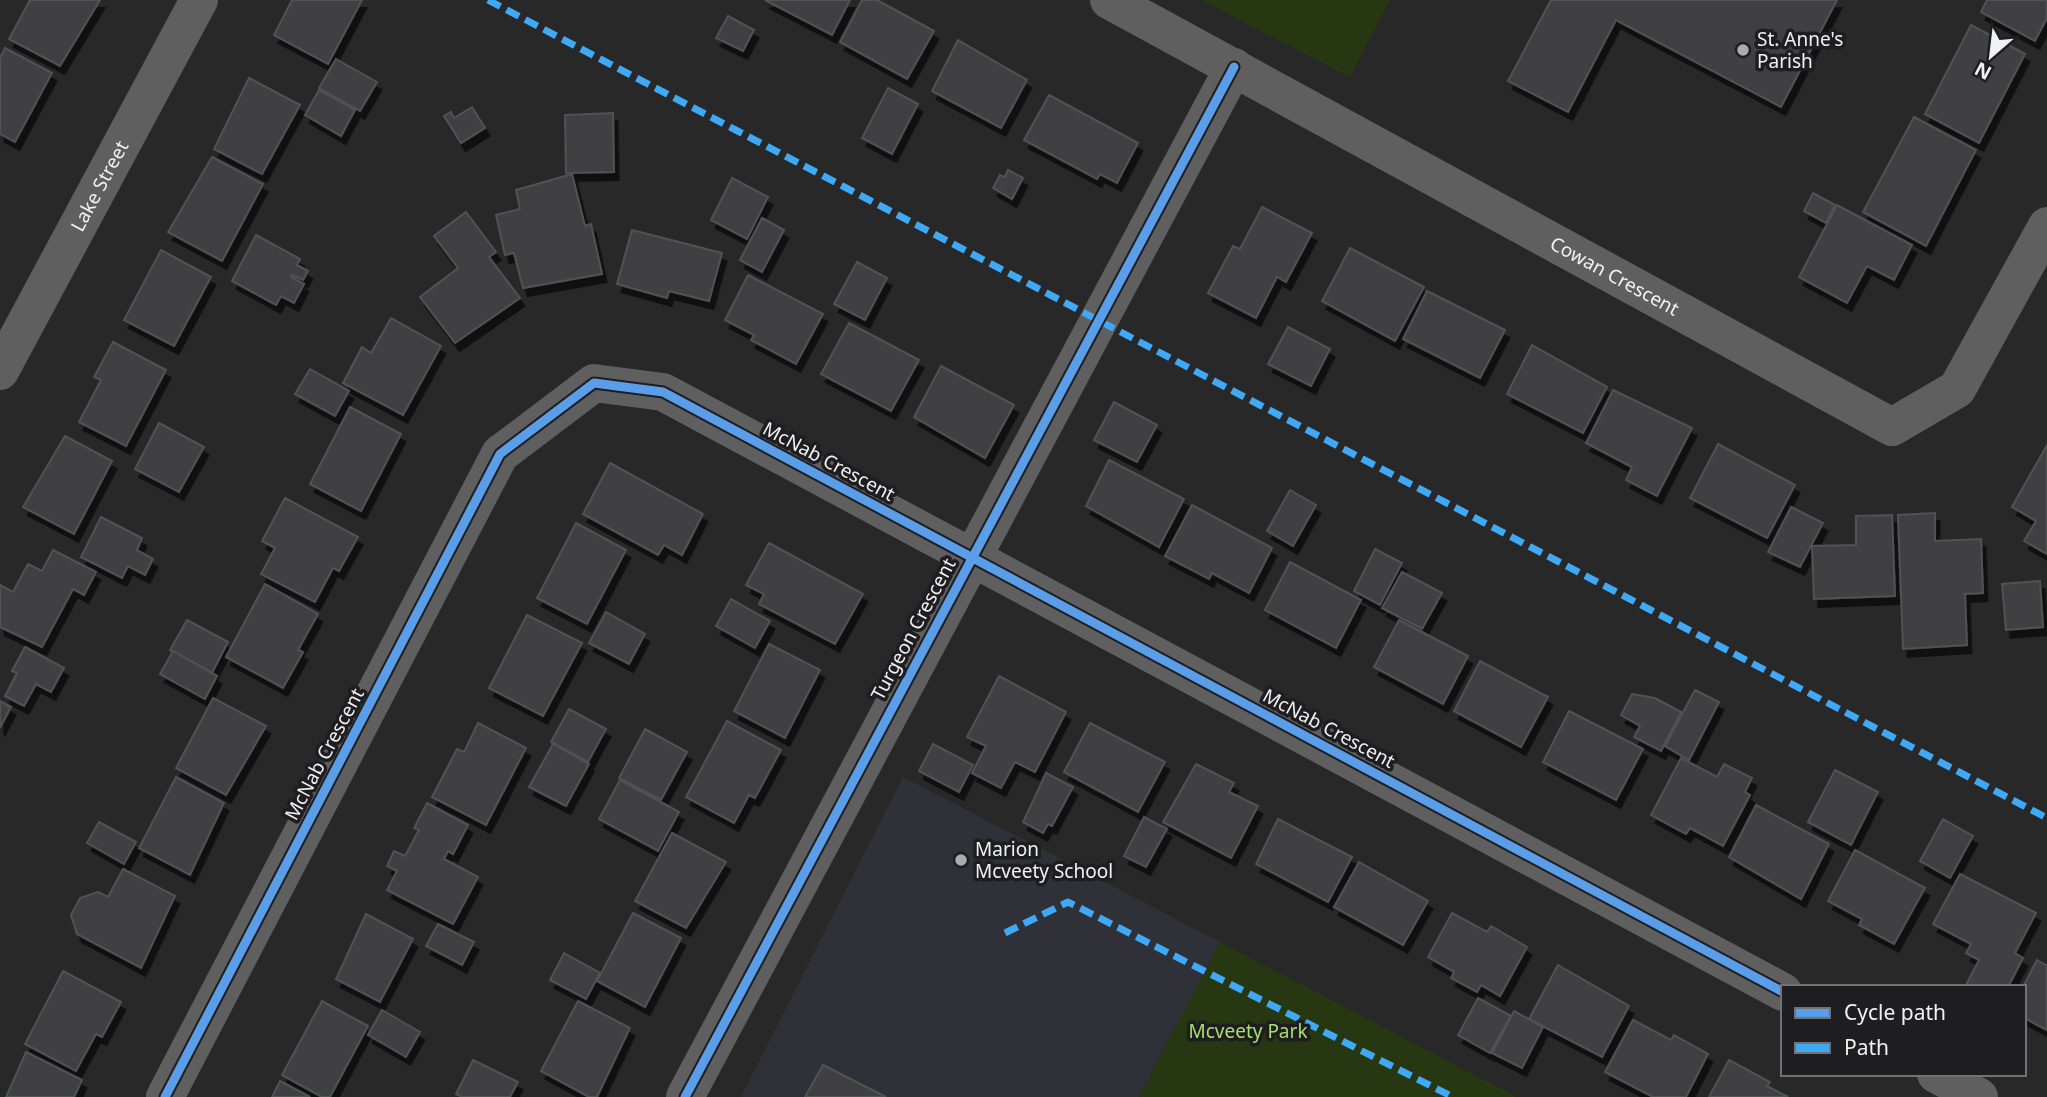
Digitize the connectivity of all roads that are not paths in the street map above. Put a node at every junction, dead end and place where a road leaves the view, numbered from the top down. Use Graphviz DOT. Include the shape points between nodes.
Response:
graph roads {
  1 [pos="199,0"];
  2 [pos="1109,0"];
  3 [pos="1234,67"];
  4 [pos="2047,226"];
  5 [pos="0,371"];
  6 [pos="971,555"];
  7 [pos="1781,991"];
  8 [pos="1940,1076"];
  9 [pos="164,1097"];
  10 [pos="685,1097"];
  11 [pos="1979,1097"];
  1 -- 5 [label="street, Lake Street"];
  2 -- 3 [label="street, Cowan Crescent"];
  3 -- 4 [label="street, Cowan Crescent" via="1892,426 1957,389"];
  3 -- 6 [label="street, Turgeon Crescent"];
  6 -- 7 [label="street, McNab Crescent"];
  6 -- 9 [label="street, McNab Crescent" via="663,392 594,383 500,454"];
  6 -- 10 [label="street, Turgeon Crescent"];
  8 -- 11 [label="street"];
}
